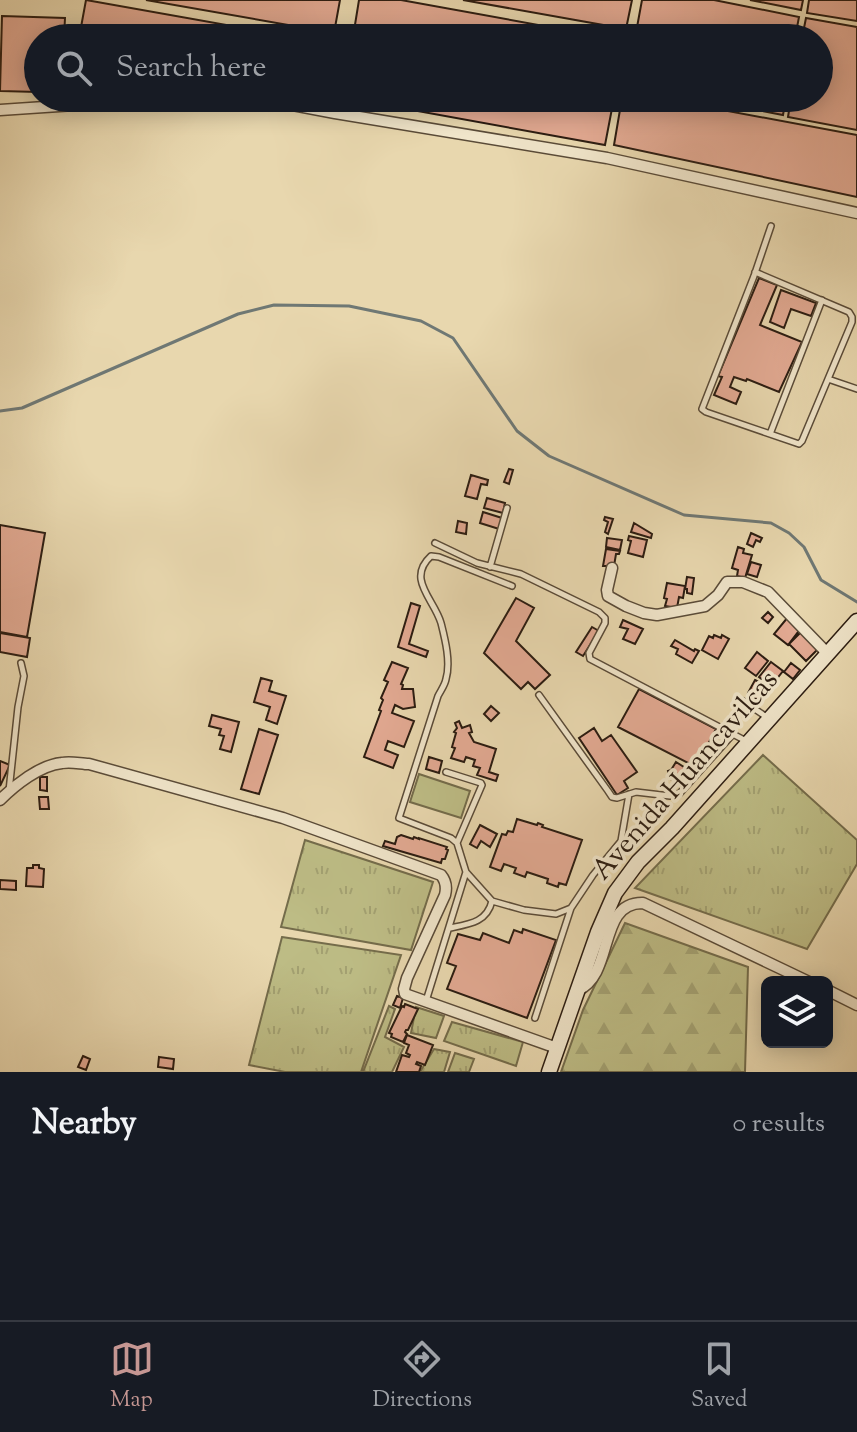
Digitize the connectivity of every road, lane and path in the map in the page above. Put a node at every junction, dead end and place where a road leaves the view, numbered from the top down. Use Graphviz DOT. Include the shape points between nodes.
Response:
graph roads {
  1 [pos="24,108"];
  2 [pos="0,110"];
  3 [pos="330,112"];
  4 [pos="857,213"];
  5 [pos="771,226"];
  6 [pos="755,272"];
  7 [pos="822,300"];
  8 [pos="828,379"];
  9 [pos="857,389"];
  10 [pos="770,434"];
  11 [pos="507,508"];
  12 [pos="435,543"];
  13 [pos="490,567"];
  14 [pos="612,568"];
  15 [pos="512,586"];
  16 [pos="856,622"];
  17 [pos="828,654"];
  18 [pos="21,663"];
  19 [pos="539,695"];
  20 [pos="743,701"];
  21 [pos="769,719"];
  22 [pos="733,734"];
  23 [pos="748,742"];
  24 [pos="446,772"];
  25 [pos="9,792"];
  26 [pos="629,794"];
  27 [pos="0,800"];
  28 [pos="457,843"];
  29 [pos="466,872"];
  30 [pos="492,901"];
  31 [pos="571,908"];
  32 [pos="449,928"];
  33 [pos="796,976"];
  34 [pos="576,991"];
  35 [pos="833,993"];
  36 [pos="426,1002"];
  37 [pos="857,1005"];
  38 [pos="535,1018"];
  39 [pos="557,1048"];
  40 [pos="549,1072"];
  1 -- 2 [label="street"];
  3 -- 4 [label="street" via="607,158"];
  5 -- 6 [label="lane"];
  6 -- 7 [label="lane"];
  6 -- 10 [label="lane" via="702,409"];
  7 -- 8 [label="lane" via="852,317"];
  7 -- 10 [label="lane"];
  8 -- 9 [label="lane"];
  8 -- 10 [label="lane" via="801,443"];
  11 -- 13 [label="lane"];
  12 -- 13 [label="lane"];
  13 -- 22 [label="lane" via="521,574 603,614 605,623 590,659"];
  14 -- 17 [label="street" via="608,596 657,615 705,606 731,581 754,585 768,592"];
  15 -- 28 [label="lane" via="435,556 426,560 421,573 422,589 440,621 448,669 399,818"];
  16 -- 17 [label="street, Avenida Huancavilcas"];
  17 -- 21 [label="street, Avenida Huancavilcas"];
  18 -- 25 [label="lane" via="24,676"];
  19 -- 26 [label="lane" via="612,797"];
  20 -- 21 [label="lane"];
  21 -- 23 [label="street, Avenida Huancavilcas"];
  22 -- 23 [label="lane"];
  22 -- 26 [label="lane" via="680,793"];
  23 -- 34 [label="street, Avenida Huancavilcas" via="615,893"];
  24 -- 28 [label="lane" via="482,785"];
  25 -- 27 [label="street"];
  25 -- 36 [label="street" via="44,768 89,764 283,818 441,875 445,895 404,989 409,997"];
  26 -- 31 [label="lane" via="621,841"];
  28 -- 29 [label="lane"];
  29 -- 30 [label="lane"];
  29 -- 32 [label="lane"];
  30 -- 31 [label="lane" via="556,914"];
  30 -- 32 [label="lane" via="482,919"];
  31 -- 38 [label="lane"];
  32 -- 36 [label="lane"];
  33 -- 34 [label="street" via="634,903 617,916 595,977"];
  34 -- 39 [label="street, Avenida Huancavilcas"];
  35 -- 37 [label="street"];
  36 -- 39 [label="street"];
  39 -- 40 [label="street, Avenida Huancavilcas"];
}
